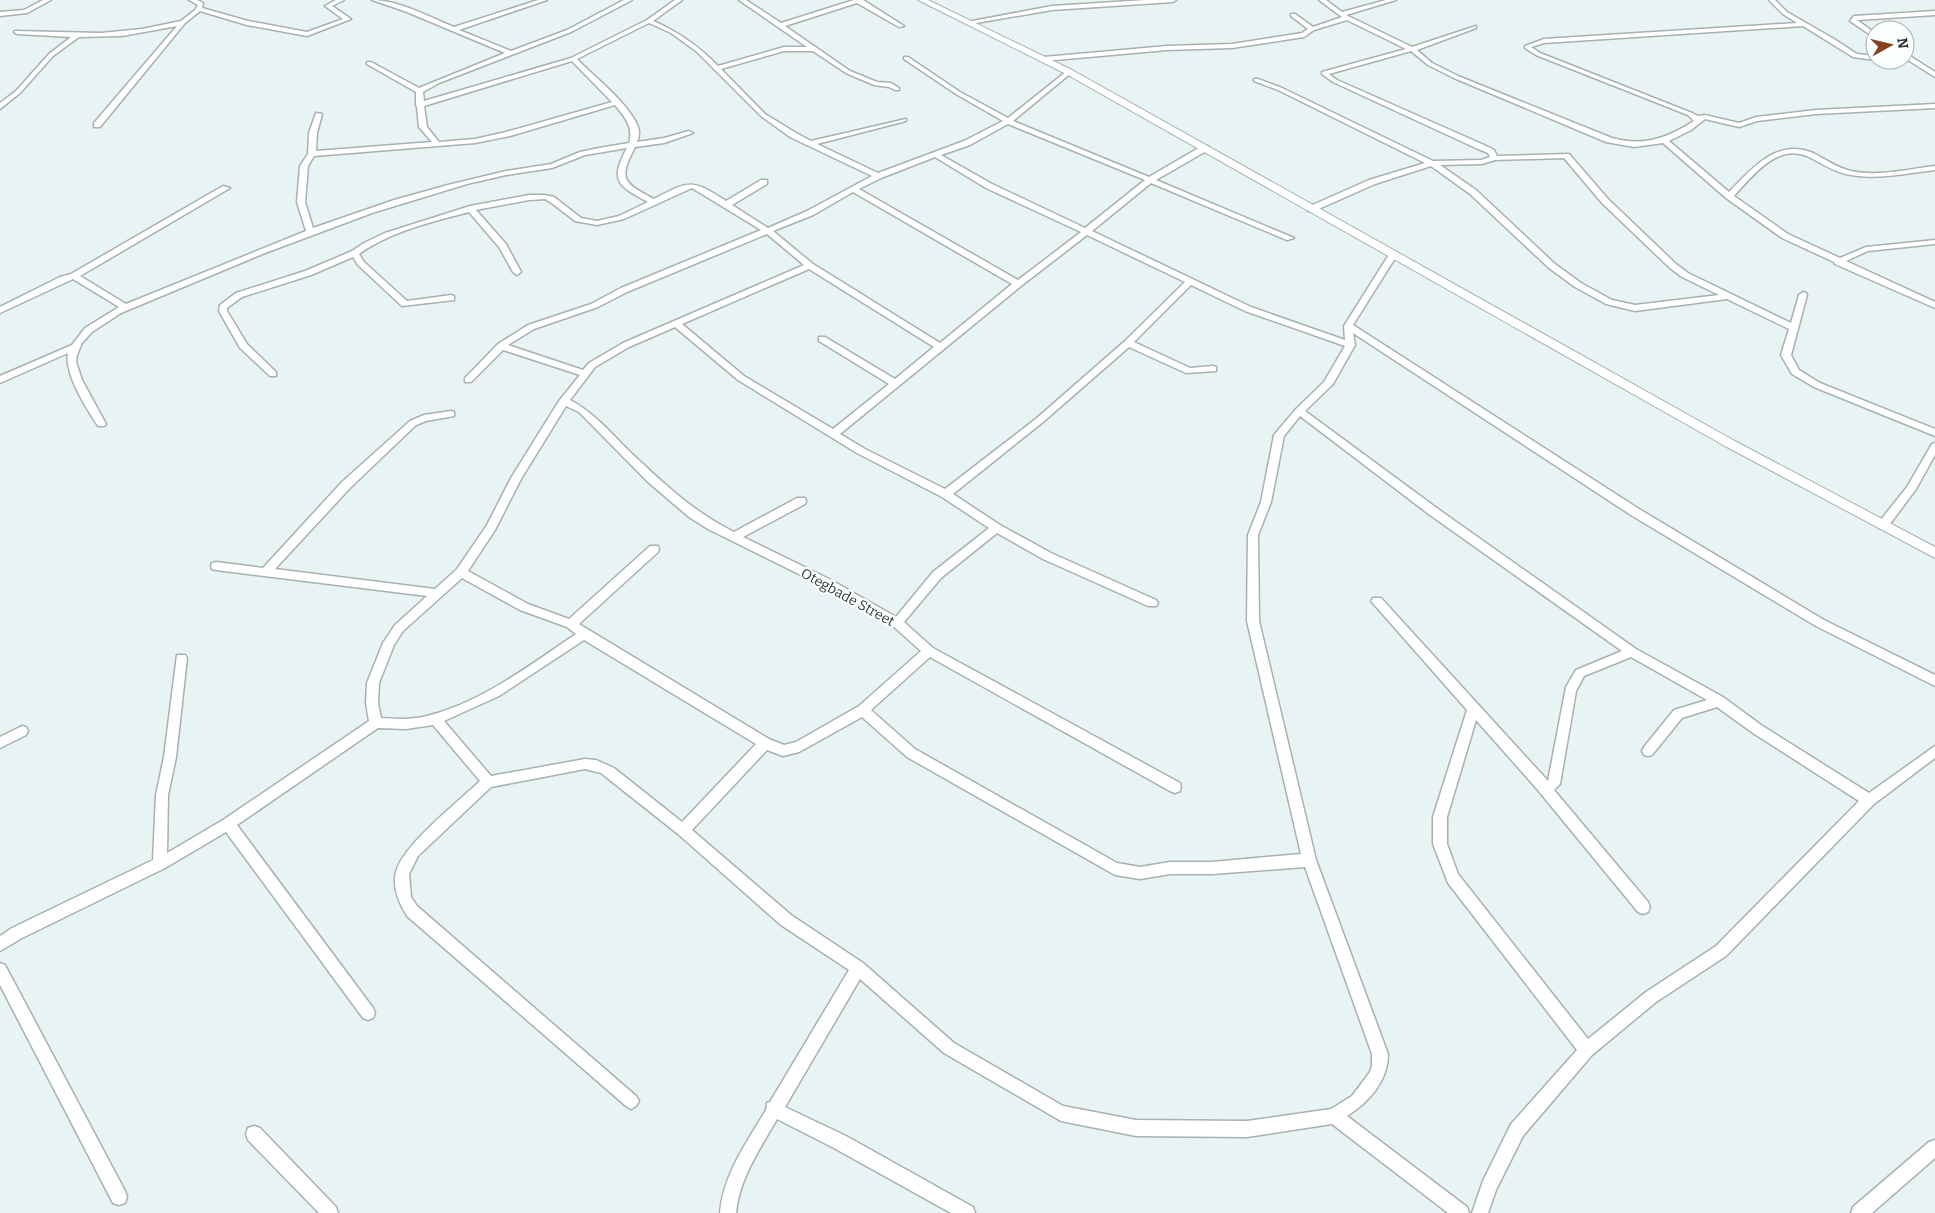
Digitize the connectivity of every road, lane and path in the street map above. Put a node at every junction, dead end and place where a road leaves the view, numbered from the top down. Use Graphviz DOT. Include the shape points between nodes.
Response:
graph roads {
  1 [pos="48,0"];
  2 [pos="192,0"];
  3 [pos="341,0"];
  4 [pos="375,0"];
  5 [pos="544,0"];
  6 [pos="629,0"];
  7 [pos="679,0"];
  8 [pos="742,0"];
  9 [pos="859,0"];
  10 [pos="922,0"];
  11 [pos="1043,0"];
  12 [pos="1173,0"];
  13 [pos="1322,0"];
  14 [pos="1393,0"];
  15 [pos="1141,1"];
  16 [pos="1773,1"];
  17 [pos="1052,8"];
  18 [pos="199,9"];
  19 [pos="1935,13"];
  20 [pos="0,14"];
  21 [pos="1293,15"];
  22 [pos="1344,16"];
  23 [pos="649,21"];
  24 [pos="183,22"];
  25 [pos="970,22"];
  26 [pos="1803,24"];
  27 [pos="779,26"];
  28 [pos="901,26"];
  29 [pos="1474,27"];
  30 [pos="1312,29"];
  31 [pos="1865,29"];
  32 [pos="452,30"];
  33 [pos="18,32"];
  34 [pos="76,36"];
  35 [pos="814,49"];
  36 [pos="1412,49"];
  37 [pos="510,53"];
  38 [pos="1865,57"];
  39 [pos="906,58"];
  40 [pos="572,59"];
  41 [pos="1044,59"];
  42 [pos="369,63"];
  43 [pos="1915,63"];
  44 [pos="1935,64"];
  45 [pos="1918,65"];
  46 [pos="718,68"];
  47 [pos="1069,72"];
  48 [pos="1935,75"];
  49 [pos="1256,80"];
  50 [pos="897,89"];
  51 [pos="419,91"];
  52 [pos="616,103"];
  53 [pos="420,105"];
  54 [pos="1935,106"];
  55 [pos="0,107"];
  56 [pos="318,114"];
  57 [pos="904,120"];
  58 [pos="1008,121"];
  59 [pos="1699,121"];
  60 [pos="98,125"];
  61 [pos="689,133"];
  62 [pos="1666,142"];
  63 [pos="810,143"];
  64 [pos="438,145"];
  65 [pos="634,145"];
  66 [pos="1205,148"];
  67 [pos="312,154"];
  68 [pos="934,154"];
  69 [pos="1494,158"];
  70 [pos="1432,163"];
  71 [pos="1935,168"];
  72 [pos="878,176"];
  73 [pos="1151,179"];
  74 [pos="764,182"];
  75 [pos="226,188"];
  76 [pos="854,189"];
  77 [pos="1729,196"];
  78 [pos="653,202"];
  79 [pos="726,205"];
  80 [pos="470,208"];
  81 [pos="1311,209"];
  82 [pos="310,231"];
  83 [pos="768,231"];
  84 [pos="1086,232"];
  85 [pos="1290,238"];
  86 [pos="1935,242"];
  87 [pos="354,253"];
  88 [pos="1393,254"];
  89 [pos="1838,262"];
  90 [pos="810,266"];
  91 [pos="516,272"];
  92 [pos="74,276"];
  93 [pos="1190,281"];
  94 [pos="1018,284"];
  95 [pos="1803,295"];
  96 [pos="1727,296"];
  97 [pos="451,298"];
  98 [pos="1935,305"];
  99 [pos="126,308"];
  100 [pos="0,310"];
  101 [pos="677,324"];
  102 [pos="1348,326"];
  103 [pos="1793,327"];
  104 [pos="822,339"];
  105 [pos="1128,343"];
  106 [pos="1350,345"];
  107 [pos="501,346"];
  108 [pos="74,347"];
  109 [pos="940,347"];
  110 [pos="1213,369"];
  111 [pos="0,371"];
  112 [pos="584,373"];
  113 [pos="14,374"];
  114 [pos="273,374"];
  115 [pos="0,380"];
  116 [pos="468,380"];
  117 [pos="894,383"];
  118 [pos="564,401"];
  119 [pos="1299,411"];
  120 [pos="451,414"];
  121 [pos="102,424"];
  122 [pos="1935,433"];
  123 [pos="834,434"];
  124 [pos="1935,446"];
  125 [pos="946,494"];
  126 [pos="801,501"];
  127 [pos="1883,525"];
  128 [pos="996,528"];
  129 [pos="734,537"];
  130 [pos="654,549"];
  131 [pos="1935,553"];
  132 [pos="216,566"];
  133 [pos="266,571"];
  134 [pos="460,572"];
  135 [pos="436,593"];
  136 [pos="1378,601"];
  137 [pos="1152,603"];
  138 [pos="897,622"];
  139 [pos="571,624"];
  140 [pos="584,634"];
  141 [pos="929,651"];
  142 [pos="1632,652"];
  143 [pos="181,658"];
  144 [pos="1935,681"];
  145 [pos="1719,701"];
  146 [pos="863,710"];
  147 [pos="1472,710"];
  148 [pos="436,719"];
  149 [pos="376,723"];
  150 [pos="22,731"];
  151 [pos="0,743"];
  152 [pos="766,743"];
  153 [pos="1648,751"];
  154 [pos="1935,751"];
  155 [pos="488,782"];
  156 [pos="1542,785"];
  157 [pos="1175,787"];
  158 [pos="1869,800"];
  159 [pos="228,824"];
  160 [pos="682,830"];
  161 [pos="1309,860"];
  162 [pos="160,864"];
  163 [pos="1643,907"];
  164 [pos="0,944"];
  165 [pos="858,968"];
  166 [pos="0,970"];
  167 [pos="368,1013"];
  168 [pos="1587,1050"];
  169 [pos="631,1100"];
  170 [pos="773,1109"];
  171 [pos="1334,1116"];
  172 [pos="254,1134"];
  173 [pos="1935,1148"];
  174 [pos="119,1197"];
  175 [pos="330,1213"];
  176 [pos="728,1213"];
  177 [pos="967,1213"];
  178 [pos="1461,1213"];
  179 [pos="1480,1213"];
  180 [pos="1859,1213"];
  1 -- 20 [label="street" via="25,12"];
  2 -- 18 [label="street" via="201,4"];
  3 -- 18 [label="street" via="328,6 348,19 307,34 247,23"];
  4 -- 32 [label="street"];
  5 -- 32 [label="street"];
  6 -- 37 [label="street" via="569,31"];
  7 -- 23 [label="street"];
  8 -- 27 [label="street"];
  9 -- 27 [label="street"];
  9 -- 28 [label="street"];
  10 -- 25 [label="street"];
  11 -- 17 [label="street"];
  12 -- 15 [label="street"];
  13 -- 22 [label="street"];
  14 -- 22 [label="street"];
  15 -- 17 [label="street"];
  16 -- 26 [label="street"];
  17 -- 25 [label="street"];
  18 -- 24 [label="street"];
  19 -- 31 [label="street" via="1854,18 1853,21"];
  21 -- 30 [label="street"];
  22 -- 30 [label="street"];
  22 -- 36 [label="street"];
  23 -- 40 [label="street"];
  23 -- 46 [label="street" via="673,32"];
  24 -- 34 [label="street" via="150,30"];
  24 -- 60 [label="street"];
  25 -- 41 [label="street"];
  26 -- 38 [label="street" via="1855,56"];
  26 -- 59 [label="street" via="1544,41 1527,47 1690,114"];
  27 -- 35 [label="street"];
  29 -- 36 [label="street"];
  30 -- 41 [label="street" via="1304,35 1248,44"];
  32 -- 37 [label="street"];
  33 -- 34 [label="street"];
  34 -- 55 [label="street" via="51,55"];
  35 -- 46 [label="street" via="784,50"];
  35 -- 50 [label="street" via="848,72"];
  36 -- 62 [label="street" via="1430,64 1456,77 1609,140 1629,144"];
  36 -- 69 [label="street" via="1324,74 1492,152"];
  37 -- 51 [label="street"];
  39 -- 58 [label="street"];
  40 -- 52 [label="street"];
  40 -- 53 [label="street"];
  41 -- 47 [label="street"];
  42 -- 51 [label="street"];
  43 -- 45 [label="street"];
  44 -- 45 [label="street"];
  45 -- 48 [label="street"];
  46 -- 63 [label="street" via="764,115"];
  47 -- 58 [label="street"];
  47 -- 66 [label="street"];
  49 -- 70 [label="street"];
  51 -- 53 [label="street"];
  52 -- 64 [label="street" via="507,134"];
  52 -- 65 [label="street" via="636,129"];
  53 -- 64 [label="street" via="423,127"];
  54 -- 59 [label="street" via="1816,112 1756,119 1739,125 1705,117"];
  56 -- 67 [label="street"];
  57 -- 63 [label="street"];
  58 -- 68 [label="street"];
  58 -- 73 [label="street"];
  59 -- 62 [label="street"];
  61 -- 65 [label="street" via="657,143"];
  62 -- 77 [label="street"];
  63 -- 72 [label="street"];
  64 -- 67 [label="street"];
  65 -- 78 [label="street" via="625,156 622,176 627,187"];
  65 -- 82 [label="street" via="585,153 558,164 458,184"];
  66 -- 73 [label="street"];
  66 -- 81 [label="street"];
  67 -- 82 [label="street" via="304,166 301,202"];
  68 -- 72 [label="street"];
  68 -- 84 [label="street" via="989,186"];
  69 -- 70 [label="street" via="1482,162"];
  69 -- 96 [label="street" via="1566,156 1605,201 1662,256 1685,275"];
  70 -- 81 [label="street" via="1372,182"];
  70 -- 96 [label="street" via="1473,192 1552,266 1609,302 1635,308"];
  71 -- 77 [label="street" via="1858,174 1796,149 1787,150 1772,155"];
  72 -- 76 [label="street"];
  73 -- 84 [label="street"];
  73 -- 85 [label="street"];
  74 -- 79 [label="street"];
  75 -- 92 [label="street"];
  76 -- 83 [label="street"];
  76 -- 94 [label="street"];
  77 -- 89 [label="street" via="1785,236"];
  78 -- 79 [label="street" via="692,186"];
  78 -- 80 [label="street" via="625,216 597,223 570,217 546,197"];
  79 -- 83 [label="street"];
  80 -- 87 [label="street" via="378,239"];
  80 -- 91 [label="street" via="503,246"];
  81 -- 88 [label="street"];
  82 -- 99 [label="street"];
  83 -- 90 [label="street"];
  83 -- 107 [label="street" via="624,290 613,298 537,323"];
  84 -- 93 [label="street"];
  84 -- 94 [label="street"];
  86 -- 89 [label="street" via="1866,249"];
  87 -- 97 [label="street" via="405,304"];
  87 -- 114 [label="street" via="308,273 239,295 223,307 243,346"];
  88 -- 102 [label="street"];
  88 -- 127 [label="street" via="1738,448"];
  89 -- 98 [label="street"];
  90 -- 101 [label="street"];
  90 -- 109 [label="street"];
  92 -- 99 [label="street"];
  92 -- 100 [label="street"];
  93 -- 105 [label="street"];
  93 -- 106 [label="street" via="1225,301"];
  94 -- 109 [label="street"];
  95 -- 103 [label="street"];
  96 -- 103 [label="street"];
  99 -- 108 [label="street" via="101,321"];
  101 -- 112 [label="street" via="614,351"];
  101 -- 123 [label="street" via="741,378"];
  102 -- 106 [label="street"];
  102 -- 144 [label="street" via="1644,517 1820,623"];
  103 -- 122 [label="street" via="1786,355 1791,367 1801,376 1833,393"];
  104 -- 117 [label="street"];
  105 -- 110 [label="street" via="1189,371"];
  105 -- 125 [label="street" via="1040,420"];
  106 -- 119 [label="street" via="1328,384"];
  107 -- 112 [label="street"];
  107 -- 116 [label="street"];
  108 -- 113 [label="street"];
  108 -- 121 [label="street" via="73,368"];
  109 -- 117 [label="street"];
  111 -- 113 [label="street"];
  112 -- 118 [label="street"];
  113 -- 115 [label="street"];
  117 -- 123 [label="street"];
  118 -- 129 [label="street, Otegbade Street" via="582,410 693,514"];
  118 -- 134 [label="street" via="516,478 491,528"];
  119 -- 142 [label="street" via="1434,512"];
  119 -- 161 [label="street" via="1279,435 1266,502 1253,535 1253,622"];
  120 -- 133 [label="street" via="413,423 346,485"];
  123 -- 125 [label="street"];
  124 -- 127 [label="street" via="1911,489"];
  125 -- 128 [label="street"];
  126 -- 129 [label="street"];
  127 -- 131 [label="street"];
  128 -- 137 [label="street" via="1047,556"];
  128 -- 138 [label="street" via="937,574"];
  129 -- 138 [label="street, Otegbade Street"];
  130 -- 139 [label="street"];
  132 -- 133 [label="street"];
  133 -- 135 [label="street"];
  134 -- 135 [label="street"];
  134 -- 139 [label="street" via="524,607"];
  135 -- 149 [label="street" via="399,628 389,643 373,683"];
  136 -- 147 [label="street"];
  138 -- 141 [label="street, Otegbade Street"];
  139 -- 140 [label="street"];
  140 -- 148 [label="street" via="509,685"];
  140 -- 152 [label="street"];
  141 -- 146 [label="street"];
  141 -- 157 [label="street, Otegbade Street"];
  142 -- 145 [label="street"];
  142 -- 156 [label="street" via="1580,673 1570,690 1554,784 1549,787"];
  143 -- 162 [label="street" via="170,757 162,795"];
  145 -- 153 [label="street" via="1678,714"];
  145 -- 158 [label="street"];
  146 -- 152 [label="street" via="799,747 782,751"];
  146 -- 161 [label="street" via="911,753 1114,870 1140,873 1170,868"];
  147 -- 156 [label="street"];
  147 -- 168 [label="street" via="1440,817 1440,844 1445,860 1453,878"];
  148 -- 149 [label="street" via="398,725"];
  148 -- 155 [label="street"];
  149 -- 159 [label="street"];
  150 -- 151 [label="street"];
  152 -- 160 [label="street"];
  154 -- 158 [label="street"];
  155 -- 160 [label="street" via="597,764 609,770"];
  155 -- 169 [label="street" via="413,852 402,873 404,899 412,911"];
  156 -- 163 [label="street"];
  158 -- 168 [label="street" via="1721,950 1651,997"];
  159 -- 162 [label="street"];
  159 -- 167 [label="street"];
  160 -- 165 [label="street" via="786,920"];
  161 -- 171 [label="street" via="1380,1054 1376,1077 1357,1101"];
  162 -- 164 [label="street"];
  165 -- 170 [label="street"];
  165 -- 171 [label="street" via="949,1048 1061,1113 1136,1128 1246,1129"];
  166 -- 174 [label="street"];
  168 -- 179 [label="street" via="1517,1130"];
  170 -- 176 [label="street" via="743,1163 729,1200"];
  170 -- 177 [label="street" via="840,1142"];
  171 -- 178 [label="street"];
  172 -- 175 [label="street"];
  173 -- 180 [label="street"];
}
